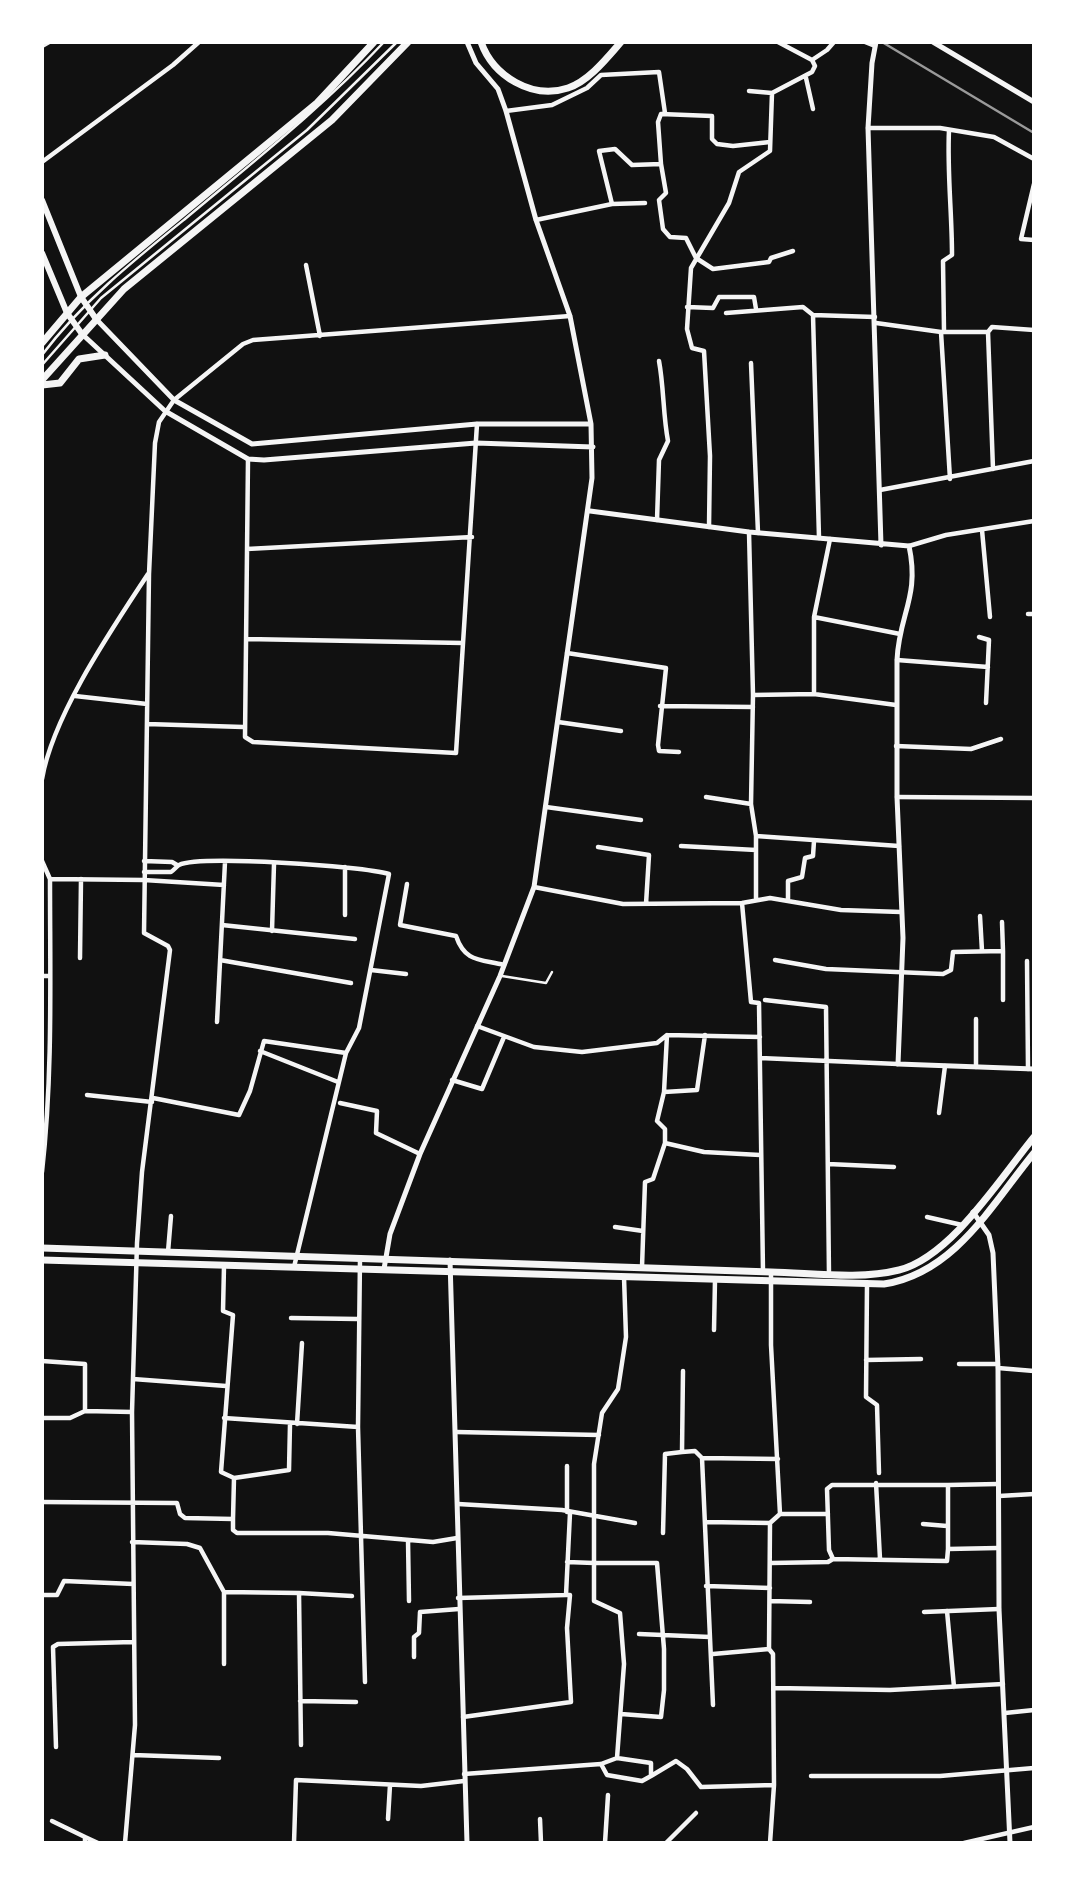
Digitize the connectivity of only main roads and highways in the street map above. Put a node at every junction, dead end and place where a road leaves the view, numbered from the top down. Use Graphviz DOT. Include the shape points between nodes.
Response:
graph roads {
  1 [pos="374,42"];
  2 [pos="408,42"];
  3 [pos="481,42"];
  4 [pos="621,42"];
  5 [pos="42,200"];
  6 [pos="42,253"];
  7 [pos="85,304"];
  8 [pos="71,319"];
  9 [pos="96,319"];
  10 [pos="82,334"];
  11 [pos="42,343"];
  12 [pos="105,355"];
  13 [pos="42,383"];
  14 [pos="1034,1137"];
  15 [pos="1034,1153"];
  16 [pos="42,1248"];
  17 [pos="114,1250"];
  18 [pos="42,1260"];
  19 [pos="114,1263"];
  20 [pos="605,1266"];
  21 [pos="604,1276"];
  1 -- 7 [label="main road" via="317,103"];
  2 -- 9 [label="main road" via="332,120 124,289"];
  3 -- 4 [label="main road" via="489,60 507,77 550,90 577,83"];
  5 -- 7 [label="main road"];
  6 -- 8 [label="main road"];
  7 -- 8 [label="main road"];
  7 -- 9 [label="main road"];
  8 -- 10 [label="main road"];
  8 -- 11 [label="main road"];
  9 -- 10 [label="main road"];
  10 -- 13 [label="main road"];
  12 -- 13 [label="main road" via="79,359 60,383"];
  14 -- 20 [label="main road" via="963,1225 918,1264 884,1273"];
  15 -- 21 [label="main road" via="960,1245 923,1273 899,1282 867,1285"];
  16 -- 17 [label="main road"];
  17 -- 19 [label="main road"];
  17 -- 20 [label="main road"];
  18 -- 19 [label="main road"];
  19 -- 21 [label="main road"];
  20 -- 21 [label="main road"];
}
